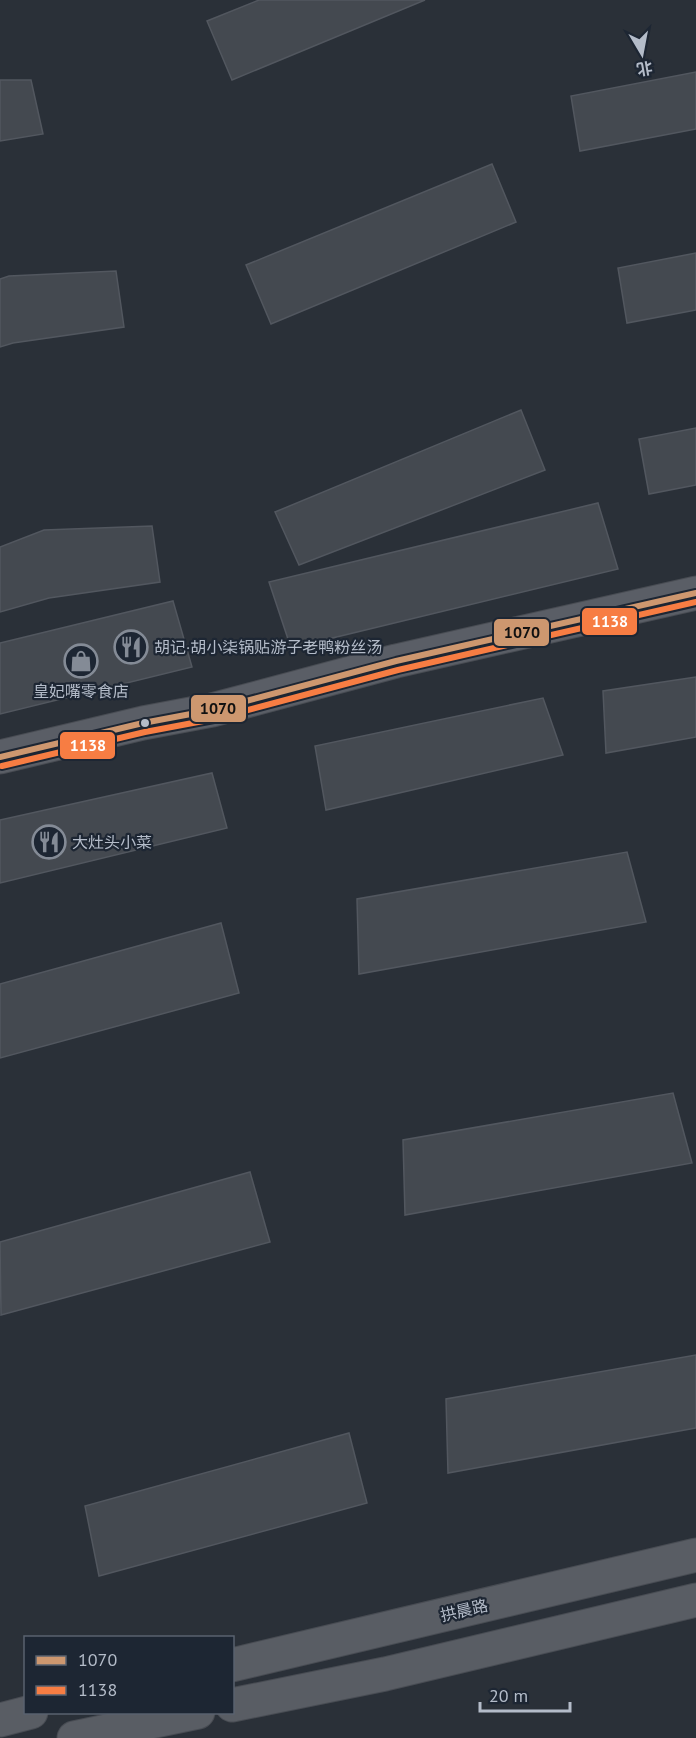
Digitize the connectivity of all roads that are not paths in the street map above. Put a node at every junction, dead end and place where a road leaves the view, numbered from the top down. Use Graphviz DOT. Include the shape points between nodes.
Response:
graph roads {
  1 [pos="696,593"];
  2 [pos="0,758"];
  3 [pos="696,1555"];
  4 [pos="696,1600"];
  5 [pos="234,1665"];
  6 [pos="234,1705"];
  7 [pos="27,1714"];
  8 [pos="193,1714"];
  9 [pos="0,1720"];
  10 [pos="74,1738"];
  1 -- 2 [label="street" via="396,661 212,710"];
  3 -- 5 [label="main road, 拱晨路"];
  4 -- 6 [label="main road" via="385,1674"];
  7 -- 9 [label="main road"];
  8 -- 10 [label="main road"];
}
